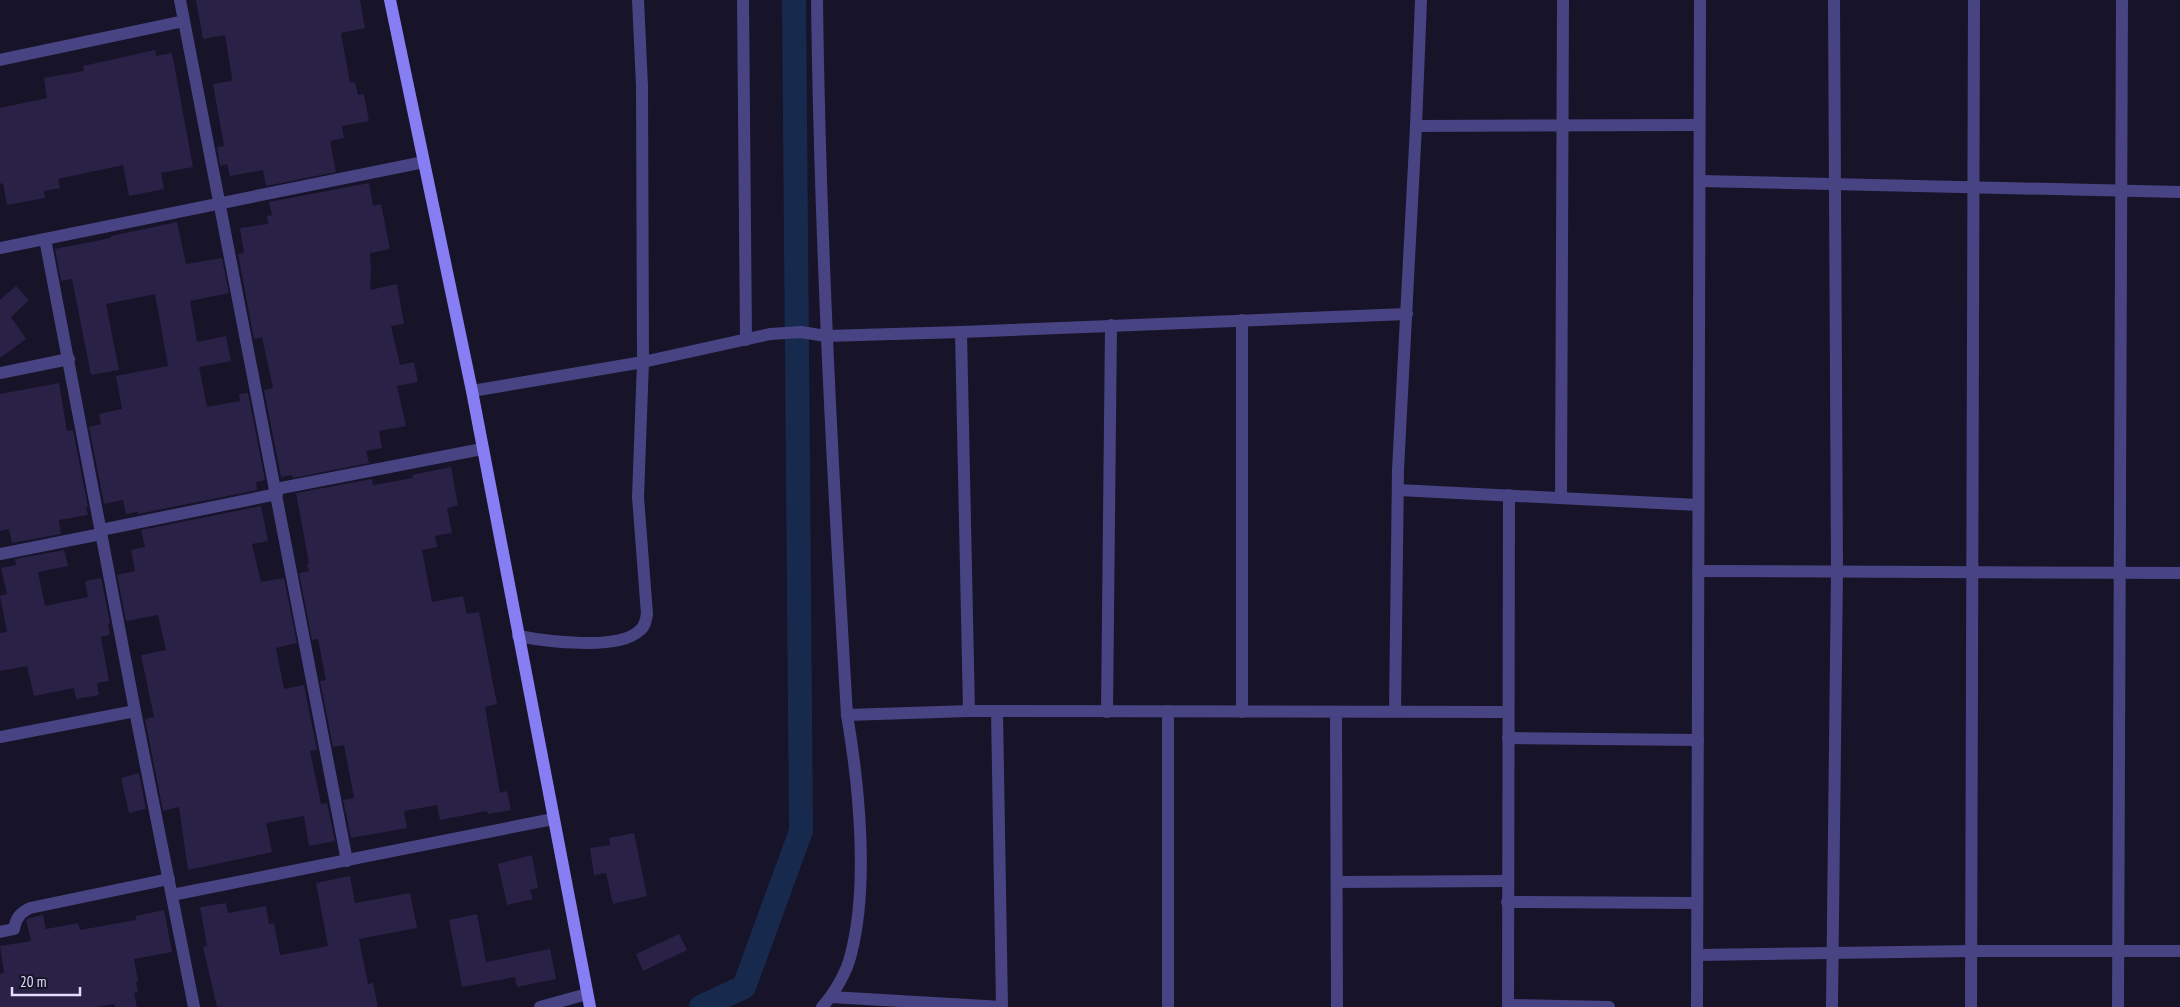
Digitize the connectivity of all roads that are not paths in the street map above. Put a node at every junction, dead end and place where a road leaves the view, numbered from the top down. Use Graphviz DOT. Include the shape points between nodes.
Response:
graph roads {
  1 [pos="180,0"];
  2 [pos="390,0"];
  3 [pos="638,0"];
  4 [pos="743,0"];
  5 [pos="817,0"];
  6 [pos="1421,0"];
  7 [pos="1562,0"];
  8 [pos="1700,0"];
  9 [pos="1834,0"];
  10 [pos="1974,0"];
  11 [pos="2122,0"];
  12 [pos="184,20"];
  13 [pos="0,60"];
  14 [pos="1562,124"];
  15 [pos="1699,125"];
  16 [pos="1416,126"];
  17 [pos="424,162"];
  18 [pos="1700,181"];
  19 [pos="1835,184"];
  20 [pos="1974,187"];
  21 [pos="2122,190"];
  22 [pos="2180,192"];
  23 [pos="220,203"];
  24 [pos="45,239"];
  25 [pos="0,248"];
  26 [pos="1407,314"];
  27 [pos="1242,320"];
  28 [pos="1110,325"];
  29 [pos="962,332"];
  30 [pos="826,336"];
  31 [pos="746,340"];
  32 [pos="69,359"];
  33 [pos="643,362"];
  34 [pos="0,373"];
  35 [pos="472,391"];
  36 [pos="482,449"];
  37 [pos="1398,490"];
  38 [pos="277,492"];
  39 [pos="1509,495"];
  40 [pos="1561,498"];
  41 [pos="1698,506"];
  42 [pos="101,532"];
  43 [pos="0,554"];
  44 [pos="1837,570"];
  45 [pos="1972,570"];
  46 [pos="1698,571"];
  47 [pos="2120,572"];
  48 [pos="2180,572"];
  49 [pos="518,636"];
  50 [pos="135,710"];
  51 [pos="969,711"];
  52 [pos="997,711"];
  53 [pos="1394,711"];
  54 [pos="1107,712"];
  55 [pos="1168,712"];
  56 [pos="1242,712"];
  57 [pos="1336,712"];
  58 [pos="1508,712"];
  59 [pos="847,715"];
  60 [pos="0,737"];
  61 [pos="1508,738"];
  62 [pos="1698,740"];
  63 [pos="553,819"];
  64 [pos="347,861"];
  65 [pos="169,879"];
  66 [pos="1507,881"];
  67 [pos="1337,882"];
  68 [pos="172,896"];
  69 [pos="1507,902"];
  70 [pos="1697,904"];
  71 [pos="0,932"];
  72 [pos="1972,951"];
  73 [pos="2180,951"];
  74 [pos="1832,952"];
  75 [pos="2118,952"];
  76 [pos="1697,955"];
  77 [pos="587,994"];
  78 [pos="831,997"];
  79 [pos="1508,1006"];
  80 [pos="194,1007"];
  81 [pos="540,1007"];
  82 [pos="590,1007"];
  83 [pos="822,1007"];
  84 [pos="1002,1007"];
  85 [pos="1168,1007"];
  86 [pos="1337,1007"];
  87 [pos="1609,1007"];
  88 [pos="1697,1007"];
  89 [pos="1832,1007"];
  90 [pos="1971,1007"];
  91 [pos="2118,1007"];
  1 -- 12 [label="street"];
  2 -- 17 [label="street"];
  3 -- 33 [label="street" via="642,86"];
  4 -- 31 [label="street"];
  5 -- 30 [label="street"];
  6 -- 16 [label="street"];
  7 -- 14 [label="street"];
  8 -- 15 [label="street"];
  9 -- 19 [label="street"];
  10 -- 20 [label="street"];
  11 -- 21 [label="street"];
  12 -- 13 [label="street"];
  12 -- 23 [label="street"];
  14 -- 15 [label="street"];
  14 -- 16 [label="street"];
  14 -- 40 [label="street"];
  15 -- 18 [label="street"];
  16 -- 26 [label="street"];
  17 -- 23 [label="street"];
  17 -- 35 [label="street"];
  18 -- 19 [label="street"];
  18 -- 41 [label="street"];
  19 -- 20 [label="street"];
  19 -- 44 [label="street"];
  20 -- 21 [label="street"];
  20 -- 45 [label="street"];
  21 -- 22 [label="street"];
  21 -- 47 [label="street"];
  23 -- 24 [label="street"];
  23 -- 38 [label="street"];
  24 -- 25 [label="street"];
  24 -- 32 [label="street"];
  26 -- 27 [label="street"];
  26 -- 37 [label="street"];
  27 -- 28 [label="street"];
  27 -- 56 [label="street"];
  28 -- 29 [label="street"];
  28 -- 54 [label="street"];
  29 -- 30 [label="street"];
  29 -- 51 [label="street"];
  30 -- 31 [label="street" via="801,332"];
  30 -- 59 [label="street"];
  31 -- 33 [label="street"];
  32 -- 34 [label="street"];
  32 -- 42 [label="street"];
  33 -- 35 [label="street"];
  33 -- 49 [label="street" via="638,497 647,614 645,624 632,636 604,642 563,642"];
  35 -- 36 [label="street"];
  36 -- 38 [label="street"];
  36 -- 49 [label="street"];
  37 -- 39 [label="street"];
  37 -- 53 [label="street"];
  38 -- 42 [label="street"];
  38 -- 64 [label="street"];
  39 -- 40 [label="street"];
  39 -- 58 [label="street"];
  40 -- 41 [label="street"];
  41 -- 46 [label="street"];
  42 -- 43 [label="street"];
  42 -- 50 [label="street"];
  44 -- 45 [label="street"];
  44 -- 46 [label="street"];
  44 -- 74 [label="street"];
  45 -- 47 [label="street"];
  45 -- 72 [label="street"];
  46 -- 62 [label="street"];
  47 -- 48 [label="street"];
  47 -- 75 [label="street"];
  49 -- 63 [label="street"];
  50 -- 60 [label="street"];
  50 -- 65 [label="street"];
  51 -- 52 [label="street"];
  51 -- 59 [label="street"];
  52 -- 54 [label="street"];
  52 -- 84 [label="street"];
  53 -- 57 [label="street"];
  53 -- 58 [label="street"];
  54 -- 55 [label="street"];
  55 -- 56 [label="street"];
  55 -- 85 [label="street"];
  56 -- 57 [label="street"];
  57 -- 67 [label="street"];
  58 -- 61 [label="street"];
  59 -- 78 [label="street" via="860,847 859,902 851,955"];
  61 -- 62 [label="street"];
  61 -- 66 [label="street"];
  62 -- 70 [label="street"];
  63 -- 64 [label="street"];
  63 -- 77 [label="street"];
  64 -- 68 [label="street"];
  65 -- 68 [label="street"];
  65 -- 71 [label="street" via="30,908 21,913 14,929"];
  66 -- 67 [label="street"];
  66 -- 69 [label="street"];
  67 -- 86 [label="street"];
  68 -- 80 [label="street"];
  69 -- 70 [label="street"];
  69 -- 79 [label="street"];
  70 -- 76 [label="street"];
  72 -- 74 [label="street"];
  72 -- 75 [label="street"];
  72 -- 90 [label="street"];
  73 -- 75 [label="street"];
  74 -- 76 [label="street"];
  74 -- 89 [label="street"];
  75 -- 91 [label="street"];
  76 -- 88 [label="street"];
  77 -- 81 [label="street"];
  77 -- 82 [label="street"];
  78 -- 83 [label="street"];
  78 -- 84 [label="street"];
  79 -- 87 [label="street"];
}
